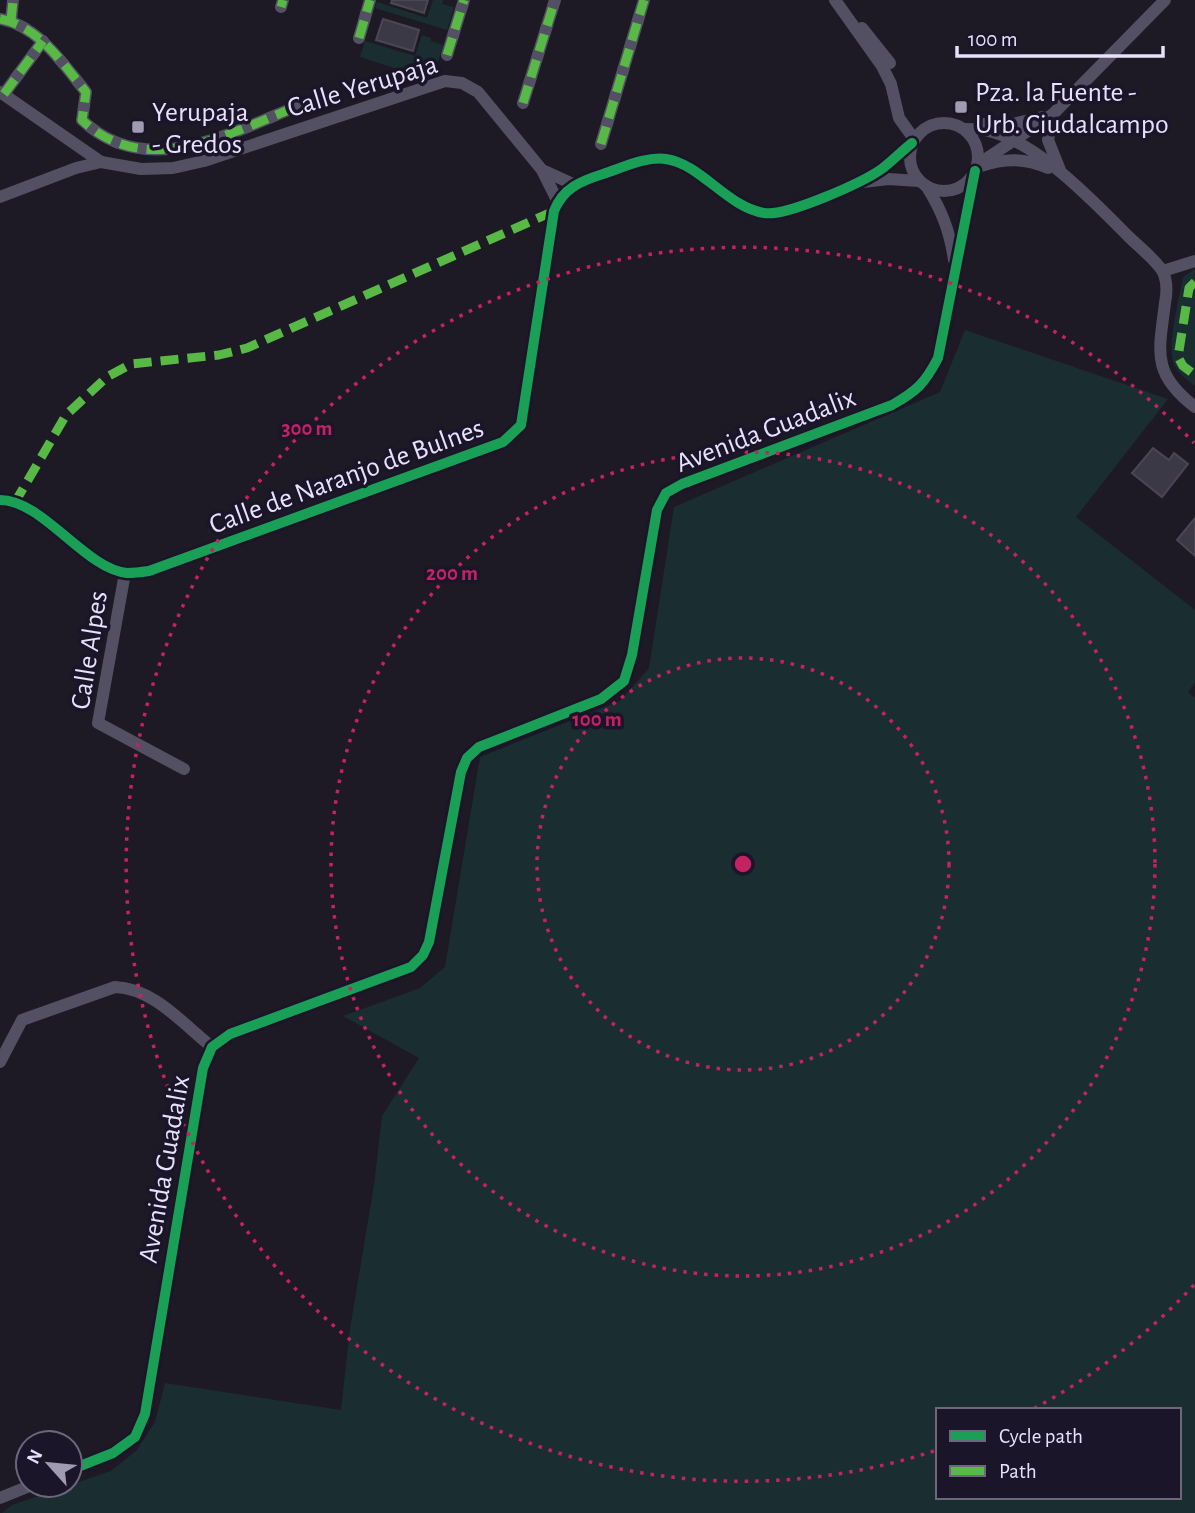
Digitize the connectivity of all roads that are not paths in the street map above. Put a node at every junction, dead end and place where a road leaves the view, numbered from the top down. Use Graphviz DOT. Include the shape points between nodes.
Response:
graph roads {
  1 [pos="13,0"];
  2 [pos="370,0"];
  3 [pos="464,0"];
  4 [pos="555,0"];
  5 [pos="644,0"];
  6 [pos="835,0"];
  7 [pos="1165,0"];
  8 [pos="5,20"];
  9 [pos="359,38"];
  10 [pos="43,41"];
  11 [pos="447,55"];
  12 [pos="2,93"];
  13 [pos="523,103"];
  14 [pos="298,106"];
  15 [pos="1053,114"];
  16 [pos="958,126"];
  17 [pos="914,139"];
  18 [pos="1014,140"];
  19 [pos="601,144"];
  20 [pos="101,162"];
  21 [pos="977,168"];
  22 [pos="542,170"];
  23 [pos="1061,174"];
  24 [pos="859,183"];
  25 [pos="923,184"];
  26 [pos="575,185"];
  27 [pos="0,197"];
  28 [pos="558,202"];
  29 [pos="1195,261"];
  30 [pos="955,267"];
  31 [pos="1163,271"];
  32 [pos="1195,407"];
  33 [pos="0,500"];
  34 [pos="125,573"];
  35 [pos="184,769"];
  36 [pos="212,1048"];
  37 [pos="0,1062"];
  38 [pos="84,1464"];
  1 -- 8 [label="street"];
  2 -- 9 [label="street"];
  3 -- 11 [label="street"];
  4 -- 13 [label="street"];
  5 -- 19 [label="street"];
  6 -- 17 [label="street" via="889,62"];
  7 -- 15 [label="street"];
  8 -- 10 [label="street"];
  10 -- 12 [label="street"];
  10 -- 14 [label="street" via="86,92 82,120 97,135 130,147 163,151 202,144"];
  12 -- 20 [label="street"];
  15 -- 16 [label="street" via="1013,124"];
  15 -- 18 [label="street"];
  15 -- 23 [label="street" via="1048,140"];
  16 -- 17 [label="street" via="933,124"];
  16 -- 18 [label="street"];
  16 -- 21 [label="street" via="976,145"];
  17 -- 24 [label="street"];
  17 -- 25 [label="street" via="910,163"];
  18 -- 21 [label="street"];
  18 -- 23 [label="street"];
  20 -- 22 [label="street, Calle Yerupaja" via="141,169 204,161 445,81 478,92"];
  20 -- 27 [label="street, Calle Yerupaja"];
  21 -- 23 [label="street" via="1014,159"];
  21 -- 25 [label="street" via="956,189 936,191"];
  21 -- 30 [label="street, Avenida Guadalix"];
  22 -- 26 [label="street, Calle Yerupaja"];
  22 -- 28 [label="street, Calle Yerupaja"];
  23 -- 31 [label="street"];
  24 -- 25 [label="street" via="888,179"];
  24 -- 26 [label="street" via="779,213 751,209 666,159 647,160"];
  25 -- 30 [label="street, Avenida Guadalix" via="943,215"];
  26 -- 28 [label="street"];
  28 -- 34 [label="street, Calle de Naranjo de Bulnes" via="521,425 503,442 149,571"];
  29 -- 31 [label="street"];
  30 -- 36 [label="street, Avenida Guadalix" via="937,358 928,379 913,393 666,493 657,510 624,681 601,699 479,747 467,758 429,942 417,961 230,1034"];
  31 -- 32 [label="street" via="1167,290 1160,348 1163,373"];
  33 -- 34 [label="street" via="33,512 107,566"];
  34 -- 35 [label="street, Calle Alpes" via="98,723"];
  36 -- 37 [label="street" via="148,994 115,987 22,1020"];
  36 -- 38 [label="street, Avenida Guadalix" via="203,1068 145,1414 135,1437 113,1453"];
}
